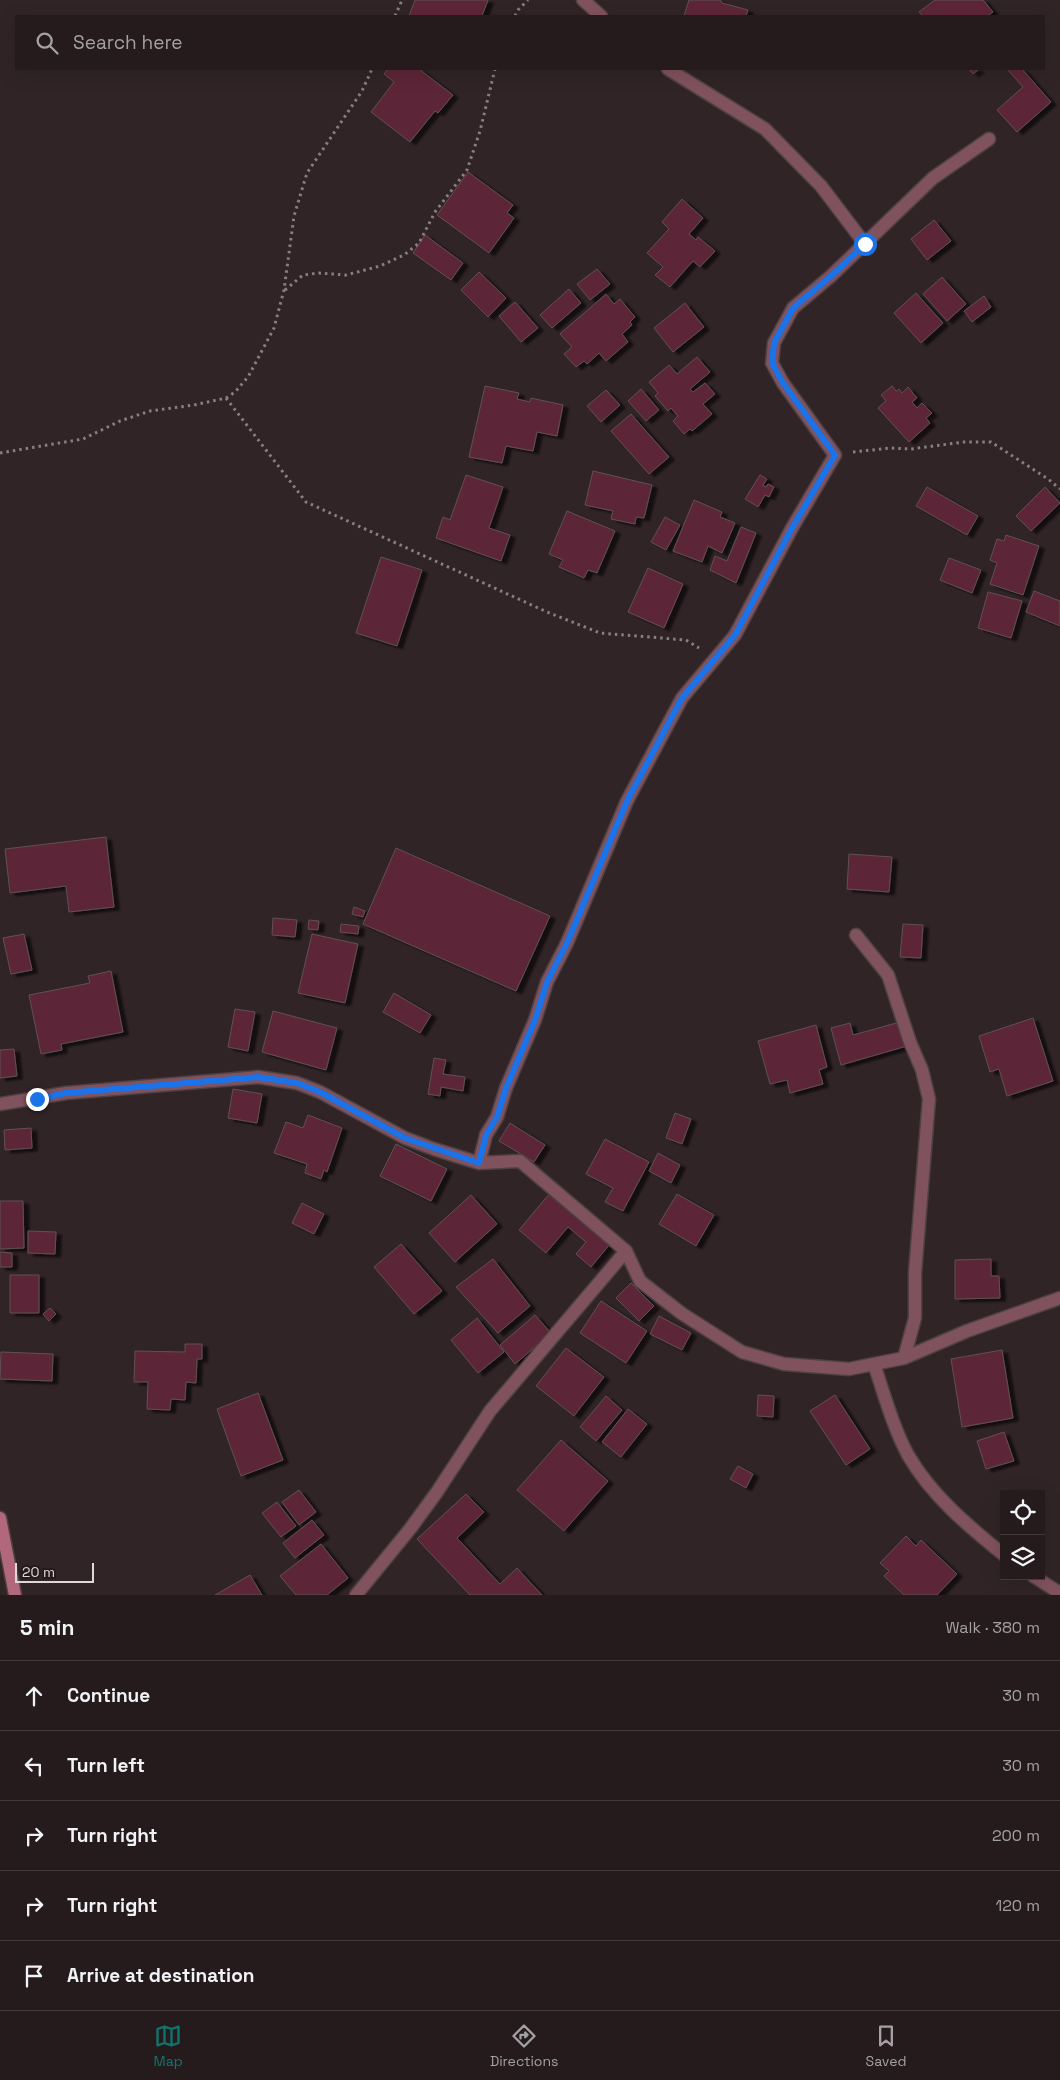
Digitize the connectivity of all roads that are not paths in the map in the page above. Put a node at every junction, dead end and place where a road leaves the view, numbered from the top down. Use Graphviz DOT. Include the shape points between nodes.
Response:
graph roads {
  1 [pos="583,0"];
  2 [pos="600,15"];
  3 [pos="670,70"];
  4 [pos="989,140"];
  5 [pos="865,244"];
  6 [pos="856,935"];
  7 [pos="0,1104"];
  8 [pos="479,1163"];
  9 [pos="626,1251"];
  10 [pos="1060,1298"];
  11 [pos="904,1358"];
  12 [pos="874,1364"];
  13 [pos="0,1518"];
  14 [pos="1000,1552"];
  15 [pos="1039,1580"];
  16 [pos="1060,1593"];
  17 [pos="15,1595"];
  18 [pos="356,1595"];
  1 -- 2 [label="street"];
  3 -- 5 [label="street" via="764,129 821,186"];
  4 -- 5 [label="street" via="933,178"];
  5 -- 8 [label="street" via="793,308 774,343 772,363 835,455 735,635 682,698 627,801 567,943 547,982 497,1117 486,1135"];
  6 -- 11 [label="street" via="888,975 929,1099 915,1273 915,1318"];
  7 -- 8 [label="street" via="66,1093 258,1077 297,1083 405,1138"];
  8 -- 9 [label="street" via="520,1161"];
  9 -- 12 [label="street" via="640,1281 742,1352 784,1364 849,1369"];
  9 -- 18 [label="street" via="490,1411 437,1492"];
  10 -- 11 [label="street" via="967,1331"];
  11 -- 12 [label="street"];
  12 -- 14 [label="street" via="908,1455 931,1488 964,1522"];
  13 -- 17 [label="main road"];
  15 -- 16 [label="street"];
}
